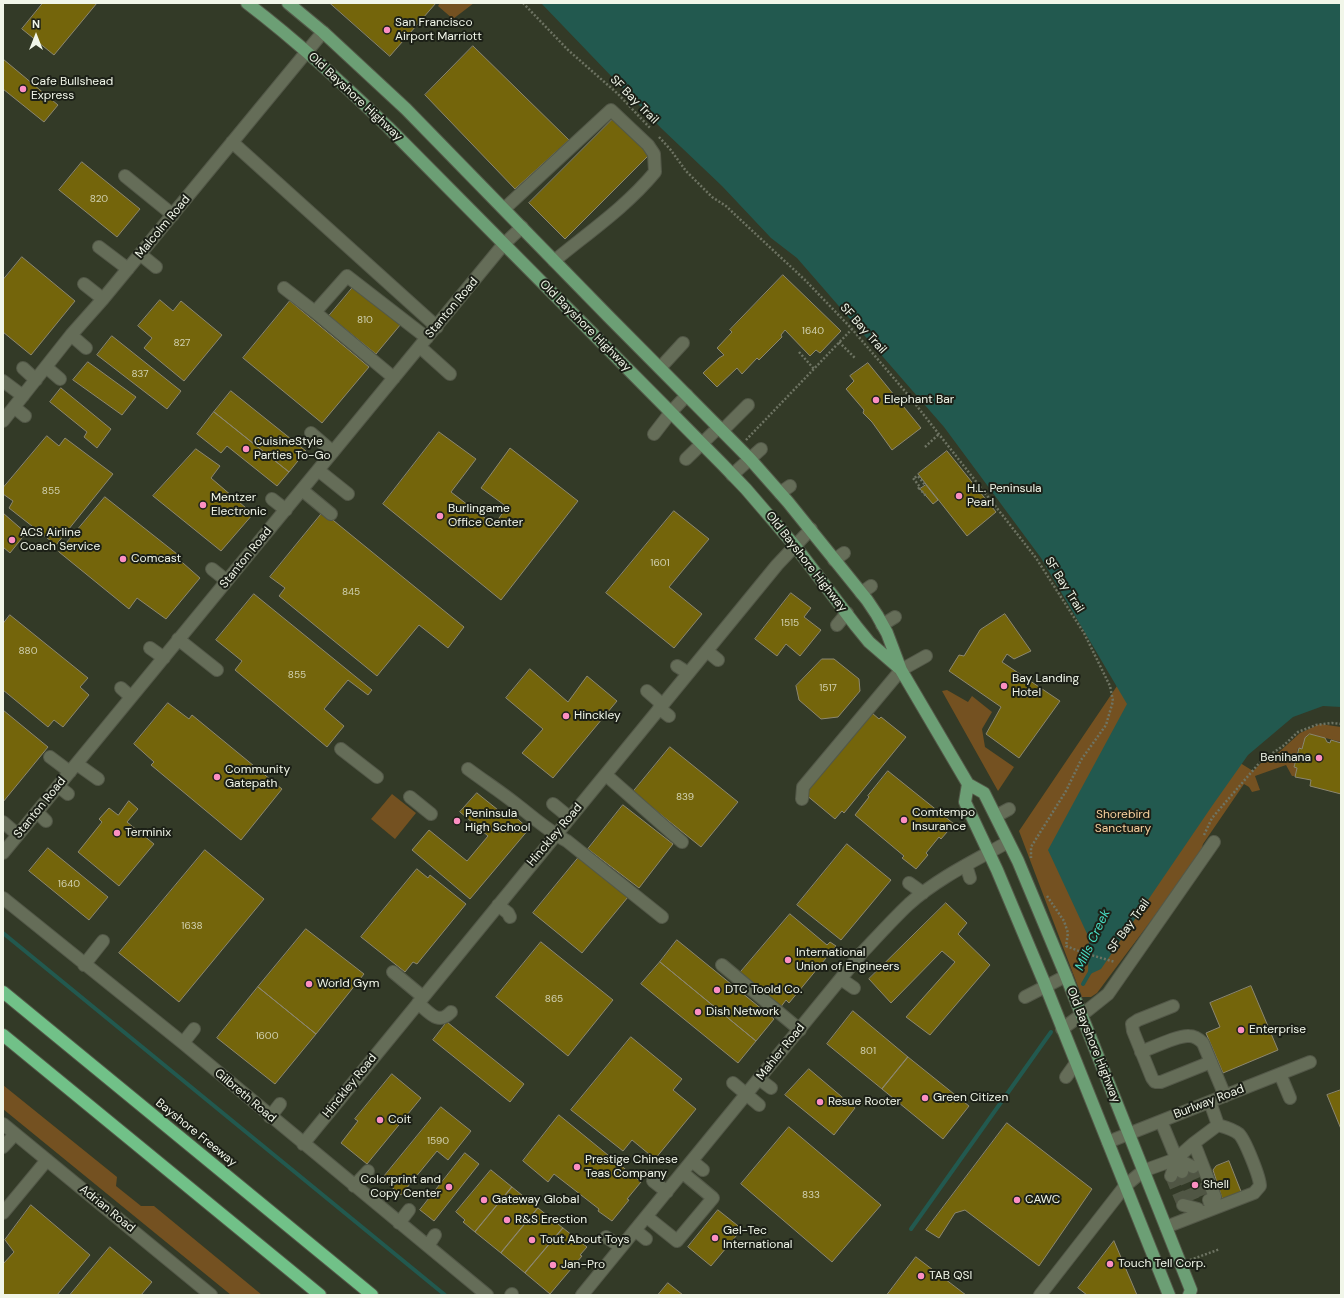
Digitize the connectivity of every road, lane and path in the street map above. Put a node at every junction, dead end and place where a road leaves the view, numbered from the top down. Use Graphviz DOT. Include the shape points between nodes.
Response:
graph roads {
  1 [pos="247,3"];
  2 [pos="288,3"];
  3 [pos="522,3"];
  4 [pos="323,32"];
  5 [pos="307,52"];
  6 [pos="232,142"];
  7 [pos="125,176"];
  8 [pos="504,209"];
  9 [pos="172,215"];
  10 [pos="522,227"];
  11 [pos="503,245"];
  12 [pos="99,247"];
  13 [pos="140,254"];
  14 [pos="554,261"];
  15 [pos="156,267"];
  16 [pos="128,269"];
  17 [pos="84,284"];
  18 [pos="284,288"];
  19 [pos="103,299"];
  20 [pos="315,312"];
  21 [pos="437,327"];
  22 [pos="852,329"];
  23 [pos="71,335"];
  24 [pos="424,342"];
  25 [pos="839,342"];
  26 [pos="683,343"];
  27 [pos="86,348"];
  28 [pos="799,352"];
  29 [pos="855,358"];
  30 [pos="46,366"];
  31 [pos="23,368"];
  32 [pos="660,368"];
  33 [pos="814,369"];
  34 [pos="450,374"];
  35 [pos="394,378"];
  36 [pos="60,379"];
  37 [pos="36,380"];
  38 [pos="3,382"];
  39 [pos="687,395"];
  40 [pos="23,396"];
  41 [pos="748,405"];
  42 [pos="14,407"];
  43 [pos="670,412"];
  44 [pos="25,416"];
  45 [pos="3,421"];
  46 [pos="720,429"];
  47 [pos="311,433"];
  48 [pos="654,434"];
  49 [pos="939,434"];
  50 [pos="701,444"];
  51 [pos="739,447"];
  52 [pos="925,447"];
  53 [pos="761,449"];
  54 [pos="333,452"];
  55 [pos="750,459"];
  56 [pos="686,460"];
  57 [pos="318,470"];
  58 [pos="732,475"];
  59 [pos="925,485"];
  60 [pos="302,490"];
  61 [pos="348,494"];
  62 [pos="926,496"];
  63 [pos="272,499"];
  64 [pos="286,510"];
  65 [pos="331,514"];
  66 [pos="811,530"];
  67 [pos="795,546"];
  68 [pos="844,553"];
  69 [pos="834,560"];
  70 [pos="212,569"];
  71 [pos="227,581"];
  72 [pos="847,613"];
  73 [pos="896,617"];
  74 [pos="837,625"];
  75 [pos="882,625"];
  76 [pos="178,640"];
  77 [pos="150,648"];
  78 [pos="707,651"];
  79 [pos="926,656"];
  80 [pos="164,658"];
  81 [pos="718,660"];
  82 [pos="677,666"];
  83 [pos="217,670"];
  84 [pos="901,670"];
  85 [pos="687,681"];
  86 [pos="121,688"];
  87 [pos="648,691"];
  88 [pos="131,697"];
  89 [pos="664,710"];
  90 [pos="1341,724"];
  91 [pos="341,749"];
  92 [pos="50,757"];
  93 [pos="74,768"];
  94 [pos="468,769"];
  95 [pos="606,775"];
  96 [pos="377,777"];
  97 [pos="98,779"];
  98 [pos="968,784"];
  99 [pos="58,786"];
  100 [pos="68,794"];
  101 [pos="410,797"];
  102 [pos="802,799"];
  103 [pos="553,804"];
  104 [pos="1010,809"];
  105 [pos="37,812"];
  106 [pos="431,814"];
  107 [pos="996,816"];
  108 [pos="570,818"];
  109 [pos="46,821"];
  110 [pos="3,822"];
  111 [pos="18,835"];
  112 [pos="555,835"];
  113 [pos="1201,839"];
  114 [pos="682,842"];
  115 [pos="1008,842"];
  116 [pos="1214,842"];
  117 [pos="989,852"];
  118 [pos="3,853"];
  119 [pos="1031,863"];
  120 [pos="966,865"];
  121 [pos="970,878"];
  122 [pos="909,883"];
  123 [pos="1044,891"];
  124 [pos="923,893"];
  125 [pos="3,898"];
  126 [pos="498,905"];
  127 [pos="510,917"];
  128 [pos="662,917"];
  129 [pos="103,941"];
  130 [pos="1115,962"];
  131 [pos="84,965"];
  132 [pos="722,965"];
  133 [pos="393,972"];
  134 [pos="1066,976"];
  135 [pos="841,979"];
  136 [pos="1046,987"];
  137 [pos="854,988"];
  138 [pos="3,992"];
  139 [pos="1025,997"];
  140 [pos="421,1000"];
  141 [pos="1173,1006"];
  142 [pos="451,1012"];
  143 [pos="1082,1014"];
  144 [pos="194,1028"];
  145 [pos="1062,1028"];
  146 [pos="800,1030"];
  147 [pos="3,1035"];
  148 [pos="183,1043"];
  149 [pos="1141,1052"];
  150 [pos="1211,1062"];
  151 [pos="1310,1062"];
  152 [pos="1076,1063"];
  153 [pos="1280,1074"];
  154 [pos="1066,1077"];
  155 [pos="759,1079"];
  156 [pos="733,1083"];
  157 [pos="771,1088"];
  158 [pos="746,1095"];
  159 [pos="1225,1096"];
  160 [pos="1290,1098"];
  161 [pos="1210,1102"];
  162 [pos="280,1104"];
  163 [pos="759,1105"];
  164 [pos="270,1117"];
  165 [pos="1161,1121"];
  166 [pos="3,1124"];
  167 [pos="1218,1125"];
  168 [pos="15,1134"];
  169 [pos="1129,1134"];
  170 [pos="1108,1142"];
  171 [pos="303,1144"];
  172 [pos="1194,1144"];
  173 [pos="3,1147"];
  174 [pos="1177,1159"];
  175 [pos="47,1160"];
  176 [pos="692,1161"];
  177 [pos="1194,1167"];
  178 [pos="703,1170"];
  179 [pos="368,1171"];
  180 [pos="1143,1171"];
  181 [pos="683,1173"];
  182 [pos="1176,1174"];
  183 [pos="653,1181"];
  184 [pos="354,1186"];
  185 [pos="1125,1186"];
  186 [pos="667,1192"];
  187 [pos="1183,1205"];
  188 [pos="1199,1205"];
  189 [pos="1215,1208"];
  190 [pos="409,1210"];
  191 [pos="3,1213"];
  192 [pos="647,1216"];
  193 [pos="399,1223"];
  194 [pos="1166,1227"];
  195 [pos="635,1230"];
  196 [pos="435,1235"];
  197 [pos="606,1237"];
  198 [pos="646,1240"];
  199 [pos="428,1246"];
  200 [pos="621,1247"];
  201 [pos="1220,1249"];
  202 [pos="1190,1260"];
  203 [pos="209,1294"];
  204 [pos="320,1295"];
  205 [pos="372,1295"];
  206 [pos="487,1295"];
  207 [pos="582,1295"];
  208 [pos="1040,1295"];
  209 [pos="1169,1295"];
  210 [pos="1189,1295"];
  1 -- 5 [label="main road, Old Bayshore Highway"];
  2 -- 4 [label="main road, Old Bayshore Highway"];
  3 -- 22 [label="path, SF Bay Trail" via="568,50 618,94 712,197 726,206 805,280"];
  4 -- 5 [label="street, Malcolm Road"];
  4 -- 8 [label="main road, Old Bayshore Highway" via="406,109"];
  5 -- 6 [label="street, Malcolm Road"];
  5 -- 11 [label="main road, Old Bayshore Highway" via="427,166"];
  6 -- 9 [label="street, Malcolm Road"];
  6 -- 21 [label="street"];
  7 -- 9 [label="street"];
  8 -- 10 [label="main road, Old Bayshore Highway"];
  8 -- 14 [label="street" via="611,110 648,145 654,154 654,172 646,183 610,217"];
  9 -- 13 [label="street, Malcolm Road"];
  10 -- 11 [label="street, Stanton Road"];
  10 -- 14 [label="main road, Old Bayshore Highway"];
  11 -- 21 [label="street, Stanton Road"];
  11 -- 43 [label="main road, Old Bayshore Highway"];
  12 -- 16 [label="street"];
  13 -- 15 [label="street"];
  13 -- 16 [label="street, Malcolm Road"];
  14 -- 32 [label="main road, Old Bayshore Highway"];
  16 -- 19 [label="street, Malcolm Road"];
  17 -- 19 [label="street"];
  18 -- 20 [label="street"];
  19 -- 23 [label="street, Malcolm Road"];
  20 -- 24 [label="street" via="347,276"];
  20 -- 35 [label="street"];
  21 -- 24 [label="street, Stanton Road"];
  22 -- 25 [label="path"];
  22 -- 49 [label="path, SF Bay Trail"];
  23 -- 27 [label="street"];
  23 -- 30 [label="street, Malcolm Road"];
  24 -- 34 [label="street"];
  24 -- 35 [label="street, Stanton Road"];
  25 -- 29 [label="path"];
  25 -- 33 [label="path"];
  26 -- 32 [label="street"];
  28 -- 33 [label="path"];
  30 -- 36 [label="street"];
  30 -- 37 [label="street, Malcolm Road"];
  31 -- 37 [label="street"];
  32 -- 39 [label="main road, Old Bayshore Highway"];
  33 -- 51 [label="path"];
  35 -- 54 [label="street, Stanton Road"];
  37 -- 40 [label="street, Malcolm Road"];
  38 -- 40 [label="street"];
  39 -- 43 [label="street"];
  39 -- 46 [label="main road, Old Bayshore Highway"];
  40 -- 42 [label="street, Malcolm Road"];
  41 -- 46 [label="street"];
  42 -- 44 [label="street"];
  42 -- 45 [label="street, Malcolm Road"];
  43 -- 48 [label="street"];
  43 -- 50 [label="main road, Old Bayshore Highway"];
  46 -- 50 [label="street"];
  46 -- 51 [label="main road, Old Bayshore Highway"];
  47 -- 54 [label="street"];
  49 -- 52 [label="path"];
  49 -- 119 [label="path, SF Bay Trail" via="1036,558 1084,633 1110,686 1113,701 1106,725 1081,760 1066,791 1031,847"];
  50 -- 56 [label="street"];
  50 -- 58 [label="main road, Old Bayshore Highway"];
  51 -- 55 [label="main road, Old Bayshore Highway"];
  53 -- 55 [label="street"];
  54 -- 57 [label="street, Stanton Road"];
  55 -- 58 [label="street"];
  55 -- 66 [label="main road, Old Bayshore Highway" via="785,490"];
  57 -- 60 [label="street, Stanton Road"];
  57 -- 61 [label="street"];
  58 -- 67 [label="main road, Old Bayshore Highway"];
  59 -- 62 [label="path" via="918,476 913,478"];
  60 -- 64 [label="street, Stanton Road"];
  60 -- 65 [label="street"];
  63 -- 64 [label="street"];
  64 -- 71 [label="street, Stanton Road"];
  66 -- 67 [label="street, Hinckley Road"];
  66 -- 69 [label="main road, Old Bayshore Highway"];
  67 -- 72 [label="main road, Old Bayshore Highway"];
  67 -- 78 [label="street, Hinckley Road"];
  68 -- 69 [label="street"];
  69 -- 75 [label="main road, Old Bayshore Highway" via="866,590"];
  70 -- 71 [label="street"];
  71 -- 76 [label="street, Stanton Road"];
  72 -- 74 [label="street"];
  72 -- 84 [label="main road, Old Bayshore Highway" via="869,642"];
  73 -- 75 [label="street"];
  75 -- 84 [label="main road, Old Bayshore Highway"];
  76 -- 80 [label="street, Stanton Road"];
  76 -- 83 [label="street"];
  77 -- 80 [label="street"];
  78 -- 81 [label="street"];
  78 -- 85 [label="street, Hinckley Road"];
  79 -- 84 [label="street"];
  80 -- 88 [label="street, Stanton Road"];
  82 -- 85 [label="street"];
  84 -- 98 [label="main road, Old Bayshore Highway"];
  84 -- 102 [label="street" via="803,787"];
  85 -- 89 [label="street, Hinckley Road"];
  86 -- 88 [label="street"];
  87 -- 89 [label="street"];
  88 -- 93 [label="street, Stanton Road"];
  89 -- 95 [label="street, Hinckley Road"];
  90 -- 113 [label="path" via="1316,725 1298,732 1283,746 1260,761 1212,818"];
  91 -- 96 [label="street"];
  92 -- 93 [label="street"];
  93 -- 97 [label="street"];
  93 -- 99 [label="street, Stanton Road"];
  94 -- 112 [label="street"];
  95 -- 108 [label="street, Hinckley Road"];
  95 -- 114 [label="street"];
  98 -- 107 [label="main road, Old Bayshore Highway" via="984,792"];
  98 -- 117 [label="main road, Old Bayshore Highway" via="965,802"];
  99 -- 100 [label="street"];
  99 -- 105 [label="street, Stanton Road"];
  101 -- 106 [label="street"];
  103 -- 108 [label="street"];
  104 -- 107 [label="street"];
  105 -- 109 [label="street"];
  105 -- 111 [label="street, Stanton Road"];
  107 -- 115 [label="main road, Old Bayshore Highway"];
  108 -- 112 [label="street, Hinckley Road"];
  110 -- 111 [label="street"];
  111 -- 118 [label="street, Stanton Road"];
  112 -- 126 [label="street, Hinckley Road"];
  112 -- 128 [label="street" via="567,841"];
  115 -- 117 [label="street, Mahler Road"];
  115 -- 134 [label="main road, Old Bayshore Highway"];
  116 -- 143 [label="street" via="1108,994"];
  117 -- 120 [label="street, Mahler Road"];
  117 -- 136 [label="main road, Old Bayshore Highway"];
  120 -- 121 [label="street"];
  120 -- 124 [label="street, Mahler Road"];
  122 -- 124 [label="street"];
  123 -- 130 [label="path, SF Bay Trail" via="1064,921 1068,933 1066,946"];
  124 -- 135 [label="street, Mahler Road" via="883,930"];
  125 -- 131 [label="street, Gilbreth Road"];
  126 -- 127 [label="street"];
  126 -- 140 [label="street, Hinckley Road"];
  129 -- 131 [label="street"];
  131 -- 148 [label="street, Gilbreth Road"];
  132 -- 146 [label="street"];
  133 -- 140 [label="street"];
  134 -- 136 [label="street"];
  134 -- 143 [label="main road, Old Bayshore Highway"];
  135 -- 137 [label="street"];
  135 -- 146 [label="street, Mahler Road"];
  136 -- 139 [label="street"];
  136 -- 145 [label="main road, Old Bayshore Highway"];
  138 -- 205 [label="highway, Bayshore Freeway"];
  140 -- 142 [label="street" via="435,1017 445,1018"];
  140 -- 171 [label="street, Hinckley Road" via="395,1040"];
  141 -- 149 [label="street" via="1132,1024"];
  143 -- 145 [label="street"];
  143 -- 169 [label="main road, Old Bayshore Highway"];
  144 -- 148 [label="street"];
  145 -- 152 [label="main road, Old Bayshore Highway"];
  146 -- 155 [label="street, Mahler Road" via="796,1044"];
  147 -- 204 [label="highway"];
  148 -- 164 [label="street, Gilbreth Road"];
  149 -- 150 [label="street" via="1189,1036 1203,1043"];
  149 -- 150 [label="street" via="1152,1078 1158,1083"];
  150 -- 159 [label="street"];
  151 -- 153 [label="street, Burlway Road"];
  152 -- 154 [label="street"];
  152 -- 170 [label="main road, Old Bayshore Highway"];
  153 -- 159 [label="street, Burlway Road"];
  153 -- 160 [label="street"];
  155 -- 157 [label="street"];
  155 -- 158 [label="street, Mahler Road"];
  156 -- 158 [label="street"];
  158 -- 163 [label="street"];
  158 -- 176 [label="street, Mahler Road"];
  159 -- 161 [label="street, Burlway Road"];
  161 -- 165 [label="street, Burlway Road"];
  161 -- 167 [label="street"];
  162 -- 164 [label="street"];
  164 -- 171 [label="street, Gilbreth Road"];
  165 -- 169 [label="street, Burlway Road"];
  165 -- 174 [label="street"];
  166 -- 168 [label="street, Adrian Road"];
  167 -- 172 [label="street"];
  167 -- 189 [label="street" via="1240,1135 1260,1186 1254,1193"];
  168 -- 173 [label="street"];
  168 -- 175 [label="street, Adrian Road"];
  169 -- 170 [label="street, Burlway Road"];
  169 -- 180 [label="main road, Old Bayshore Highway"];
  170 -- 185 [label="main road, Old Bayshore Highway"];
  171 -- 184 [label="street, Gilbreth Road"];
  172 -- 174 [label="street"];
  172 -- 189 [label="street" via="1215,1197 1209,1200"];
  174 -- 177 [label="street"];
  174 -- 180 [label="street"];
  174 -- 182 [label="street"];
  175 -- 191 [label="street"];
  175 -- 203 [label="street, Adrian Road"];
  176 -- 178 [label="street"];
  176 -- 181 [label="street, Mahler Road"];
  179 -- 184 [label="street"];
  180 -- 185 [label="street"];
  180 -- 194 [label="main road, Old Bayshore Highway"];
  181 -- 186 [label="street, Mahler Road"];
  181 -- 192 [label="street" via="713,1198 677,1241"];
  183 -- 186 [label="street"];
  184 -- 193 [label="street, Gilbreth Road"];
  185 -- 208 [label="street"];
  185 -- 209 [label="main road, Old Bayshore Highway"];
  186 -- 192 [label="street, Mahler Road"];
  187 -- 188 [label="street"];
  188 -- 189 [label="street"];
  188 -- 194 [label="street"];
  190 -- 193 [label="street"];
  192 -- 195 [label="street, Mahler Road"];
  193 -- 199 [label="street, Gilbreth Road"];
  194 -- 210 [label="main road, Old Bayshore Highway" via="1191,1290"];
  195 -- 198 [label="street"];
  195 -- 200 [label="street, Mahler Road"];
  196 -- 199 [label="street"];
  197 -- 200 [label="street"];
  199 -- 206 [label="street, Gilbreth Road"];
  200 -- 207 [label="street, Mahler Road"];
  201 -- 202 [label="path"];
}
